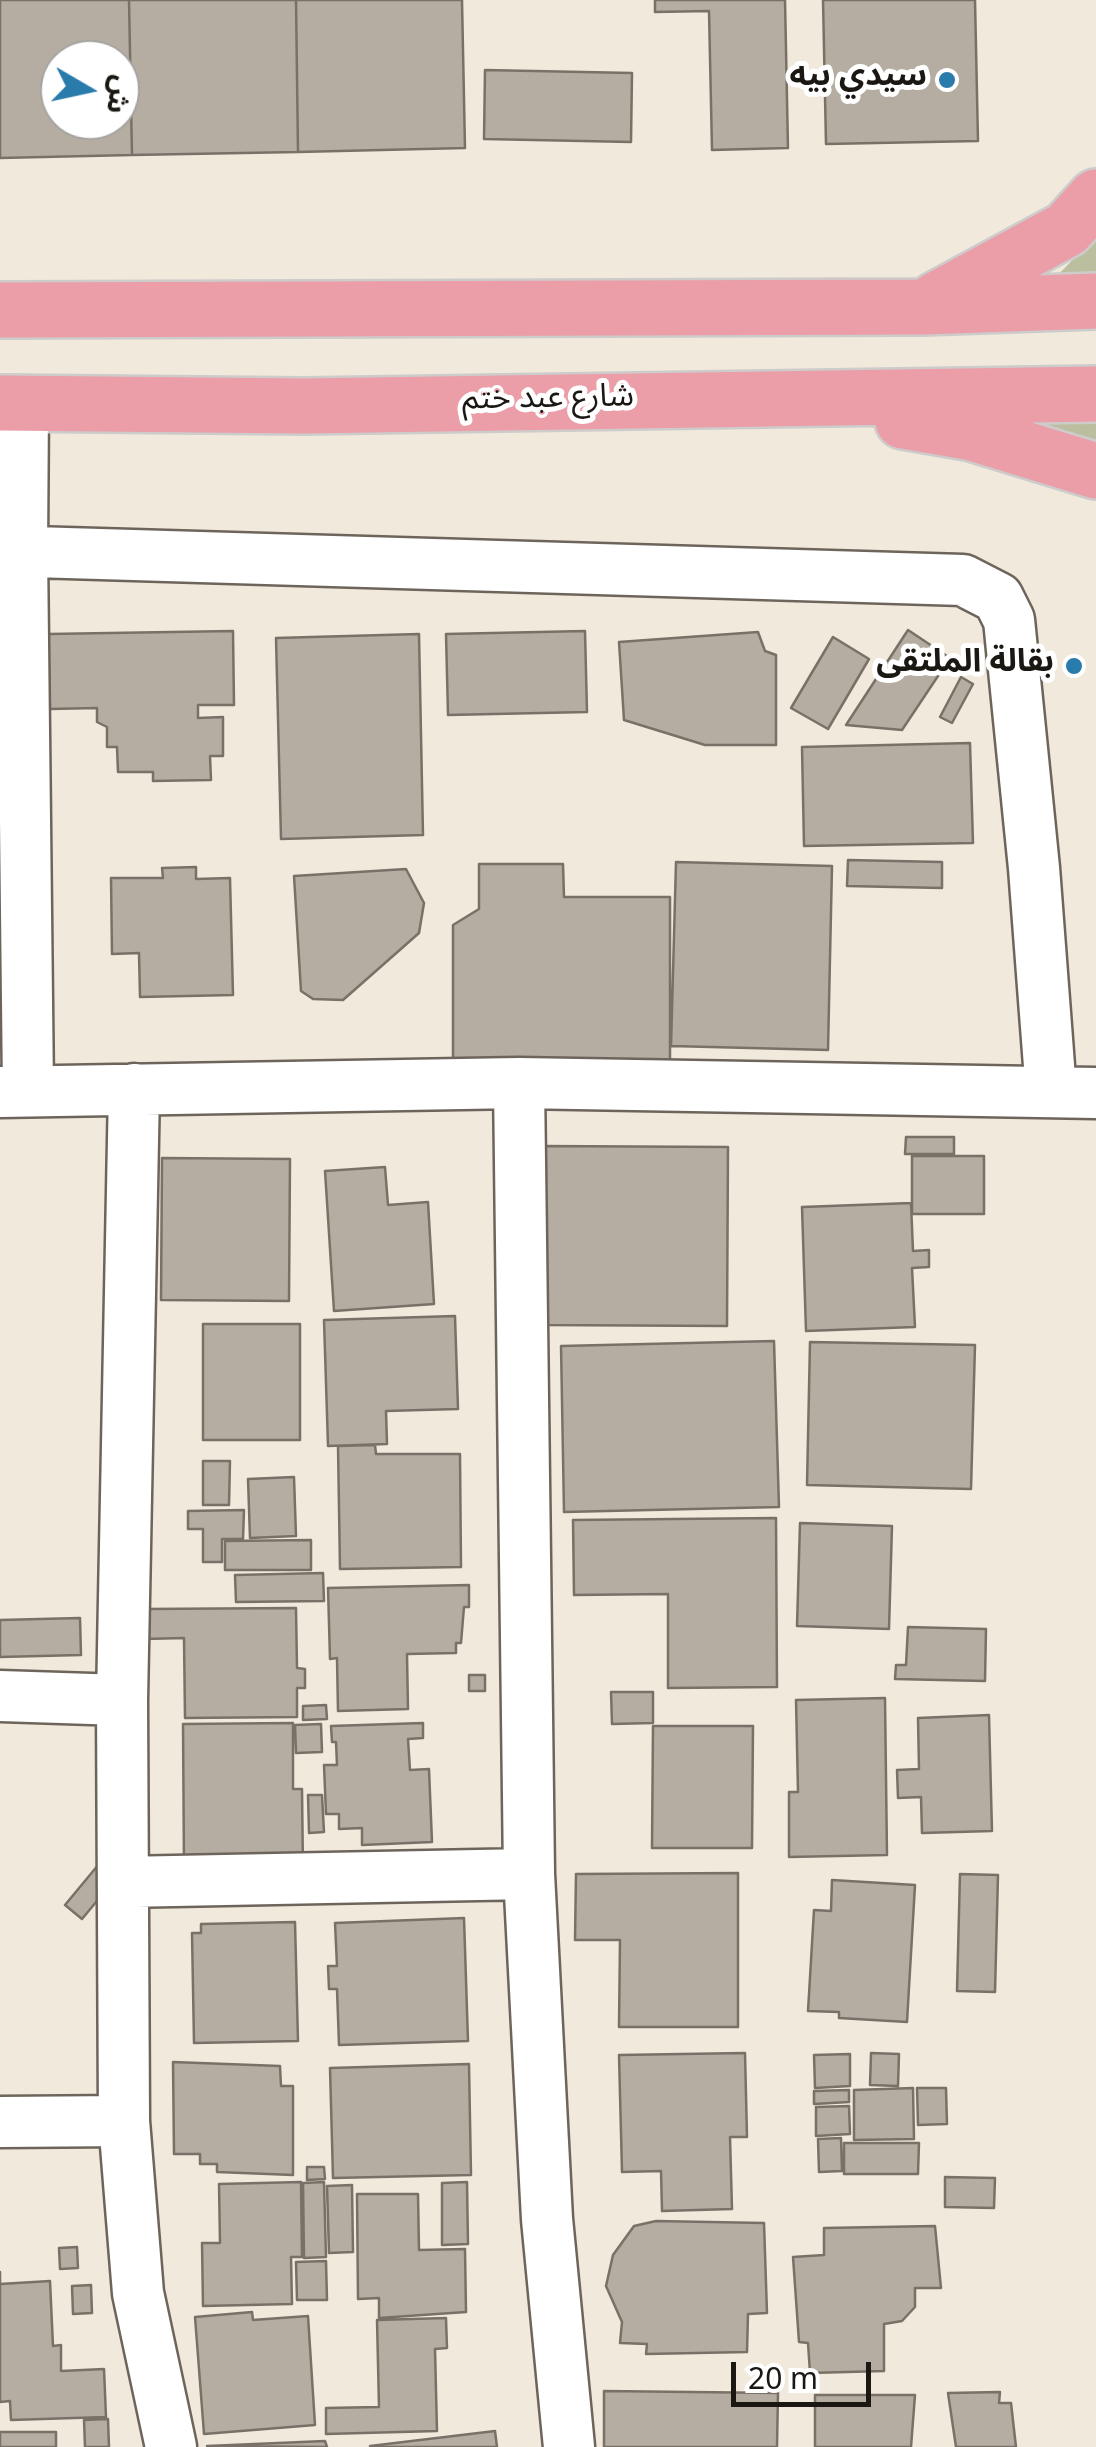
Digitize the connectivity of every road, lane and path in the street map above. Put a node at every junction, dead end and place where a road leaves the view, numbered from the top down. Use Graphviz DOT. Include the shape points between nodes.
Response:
graph roads {
  1 [pos="1096,197"];
  2 [pos="1096,301"];
  3 [pos="922,307"];
  4 [pos="0,310"];
  5 [pos="1096,394"];
  6 [pos="782,398"];
  7 [pos="12,402"];
  8 [pos="1096,471"];
  9 [pos="11,551"];
  10 [pos="518,1083"];
  11 [pos="134,1089"];
  12 [pos="14,1092"];
  13 [pos="1073,1093"];
  14 [pos="0,1696"];
  15 [pos="122,1700"];
  16 [pos="529,1874"];
  17 [pos="123,1882"];
  18 [pos="124,2120"];
  19 [pos="0,2122"];
  20 [pos="171,2447"];
  21 [pos="569,2447"];
  1 -- 3 [label="main road" via="1067,229"];
  2 -- 3 [label="main road"];
  3 -- 4 [label="main road"];
  5 -- 6 [label="main road, شارع عبد ختم"];
  6 -- 7 [label="main road, شارع عبد ختم" via="304,406"];
  6 -- 8 [label="main road" via="972,434"];
  7 -- 9 [label="street"];
  9 -- 12 [label="street"];
  9 -- 13 [label="street" via="963,580 998,598 1008,620 1034,868"];
  10 -- 11 [label="street"];
  10 -- 13 [label="street"];
  10 -- 16 [label="street"];
  11 -- 12 [label="street"];
  11 -- 15 [label="street"];
  14 -- 15 [label="street"];
  15 -- 17 [label="street"];
  16 -- 17 [label="street"];
  16 -- 21 [label="street" via="546,2219"];
  17 -- 18 [label="street"];
  18 -- 19 [label="street"];
  18 -- 20 [label="street" via="138,2292"];
}
